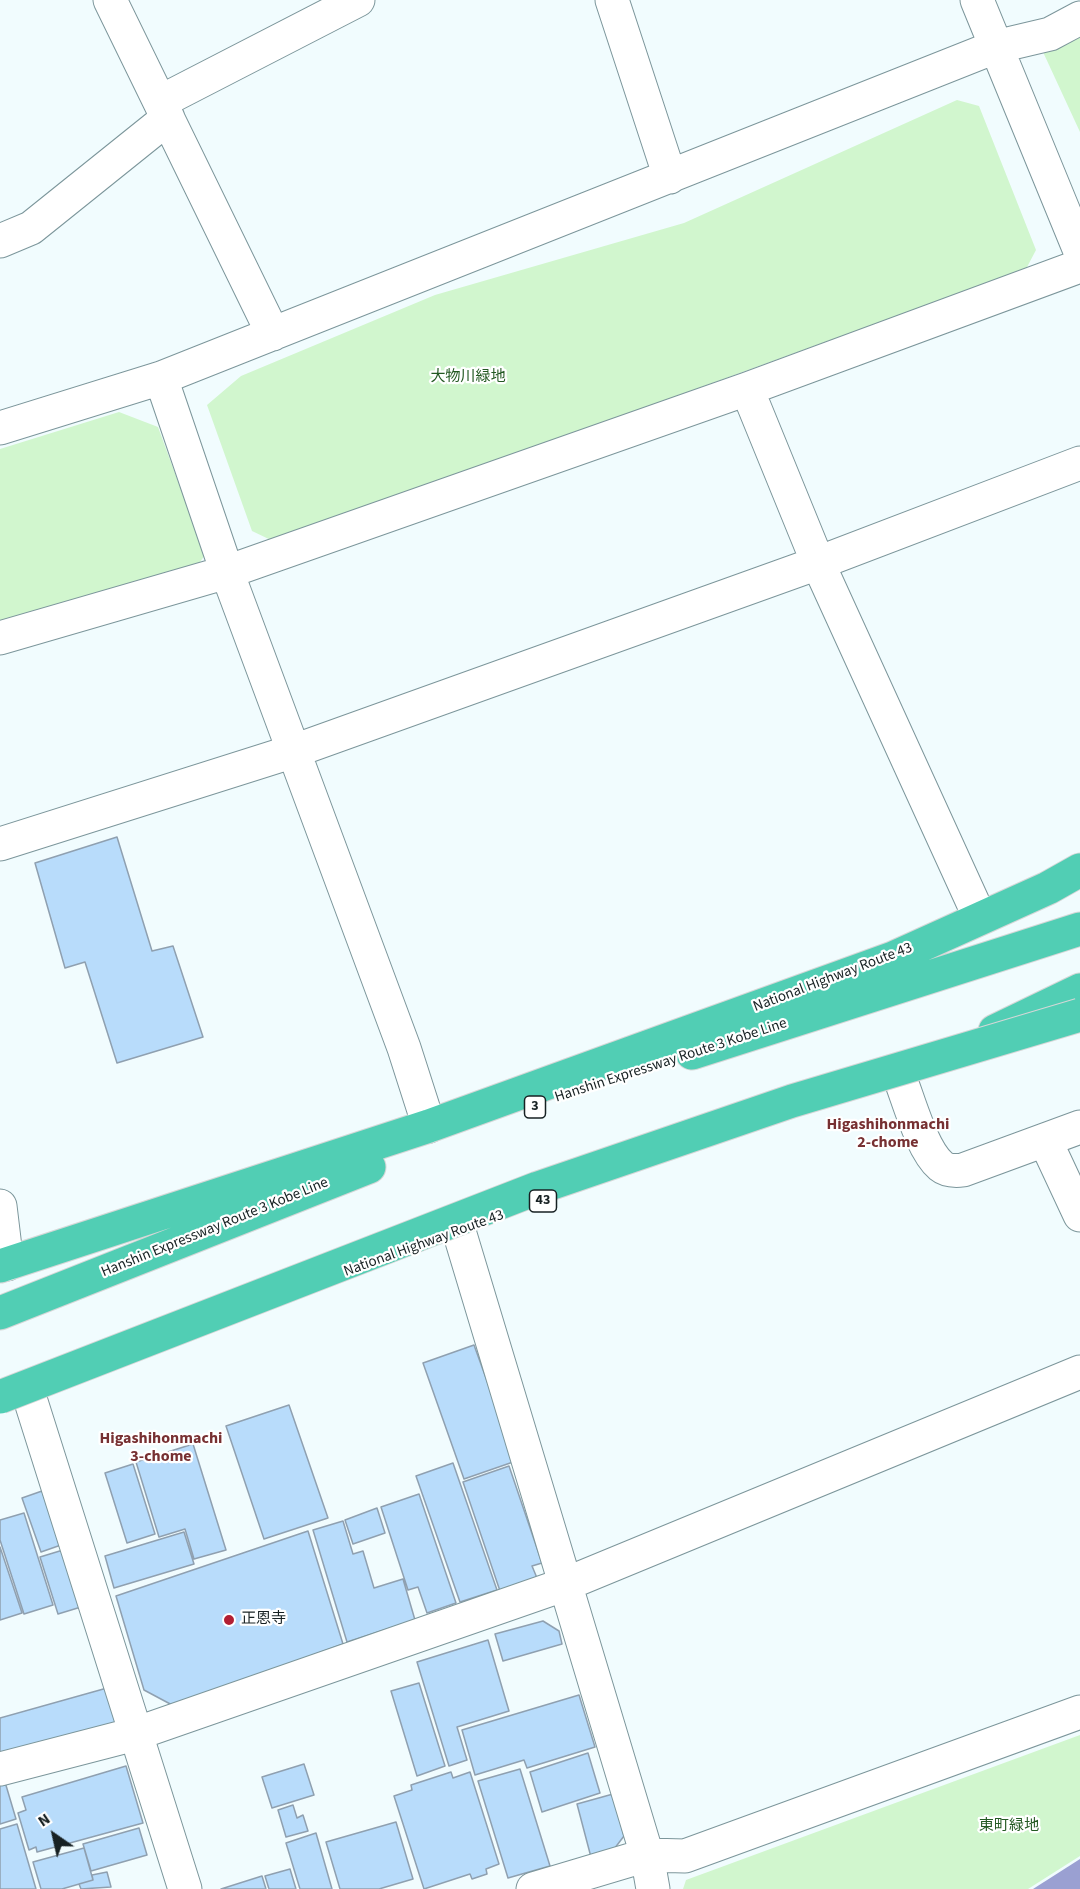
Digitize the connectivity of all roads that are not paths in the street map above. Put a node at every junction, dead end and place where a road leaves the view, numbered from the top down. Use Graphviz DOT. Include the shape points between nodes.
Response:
graph roads {
  1 [pos="110,0"];
  2 [pos="358,0"];
  3 [pos="612,0"];
  4 [pos="977,0"];
  5 [pos="1080,18"];
  6 [pos="995,47"];
  7 [pos="164,110"];
  8 [pos="670,177"];
  9 [pos="0,241"];
  10 [pos="1080,251"];
  11 [pos="1080,266"];
  12 [pos="273,334"];
  13 [pos="161,378"];
  14 [pos="747,389"];
  15 [pos="0,428"];
  16 [pos="1080,463"];
  17 [pos="818,563"];
  18 [pos="226,572"];
  19 [pos="0,638"];
  20 [pos="294,751"];
  21 [pos="0,844"];
  22 [pos="1080,870"];
  23 [pos="980,918"];
  24 [pos="1080,929"];
  25 [pos="1080,990"];
  26 [pos="1080,1006"];
  27 [pos="1027,1015"];
  28 [pos="1080,1015"];
  29 [pos="898,1073"];
  30 [pos="429,1126"];
  31 [pos="1080,1127"];
  32 [pos="1045,1140"];
  33 [pos="0,1206"];
  34 [pos="1080,1215"];
  35 [pos="459,1231"];
  36 [pos="4,1265"];
  37 [pos="0,1313"];
  38 [pos="1080,1372"];
  39 [pos="9,1395"];
  40 [pos="566,1584"];
  41 [pos="1080,1712"];
  42 [pos="135,1734"];
  43 [pos="0,1769"];
  44 [pos="647,1855"];
  45 [pos="185,1889"];
  46 [pos="532,1889"];
  47 [pos="653,1889"];
  1 -- 7 [label="street"];
  2 -- 7 [label="street"];
  3 -- 8 [label="street"];
  4 -- 6 [label="street"];
  5 -- 6 [label="street" via="1050,34"];
  6 -- 8 [label="street"];
  6 -- 10 [label="street"];
  7 -- 9 [label="street" via="31,228"];
  7 -- 12 [label="street"];
  8 -- 12 [label="street"];
  11 -- 14 [label="street"];
  12 -- 13 [label="street"];
  13 -- 15 [label="street"];
  13 -- 18 [label="street"];
  14 -- 17 [label="street"];
  14 -- 18 [label="street"];
  16 -- 17 [label="street"];
  17 -- 20 [label="street"];
  17 -- 23 [label="street"];
  18 -- 19 [label="street"];
  18 -- 20 [label="street"];
  20 -- 21 [label="street"];
  20 -- 30 [label="street"];
  22 -- 23 [label="highway, National Highway Route 43"];
  23 -- 30 [label="highway, National Highway Route 43" via="893,957"];
  24 -- 37 [label="highway, Hanshin Expressway Route 3 Kobe Line / 3" via="719,1044 442,1138"];
  25 -- 27 [label="highway, National Highway Route 43 / 43"];
  26 -- 27 [label="highway"];
  27 -- 29 [label="highway, National Highway Route 43 / 43"];
  28 -- 39 [label="highway, bridge" via="792,1101 537,1188"];
  29 -- 32 [label="street" via="928,1150 940,1166 950,1171 963,1170"];
  29 -- 35 [label="highway, National Highway Route 43 / 43"];
  30 -- 36 [label="highway, National Highway Route 43"];
  31 -- 32 [label="street"];
  32 -- 34 [label="street"];
  33 -- 36 [label="street"];
  35 -- 39 [label="highway, National Highway Route 43 / 43"];
  35 -- 40 [label="street"];
  38 -- 40 [label="street"];
  39 -- 42 [label="street"];
  40 -- 42 [label="street"];
  40 -- 44 [label="street"];
  41 -- 44 [label="street" via="685,1856"];
  42 -- 43 [label="street"];
  42 -- 45 [label="street"];
  44 -- 46 [label="street"];
  44 -- 47 [label="street"];
}
